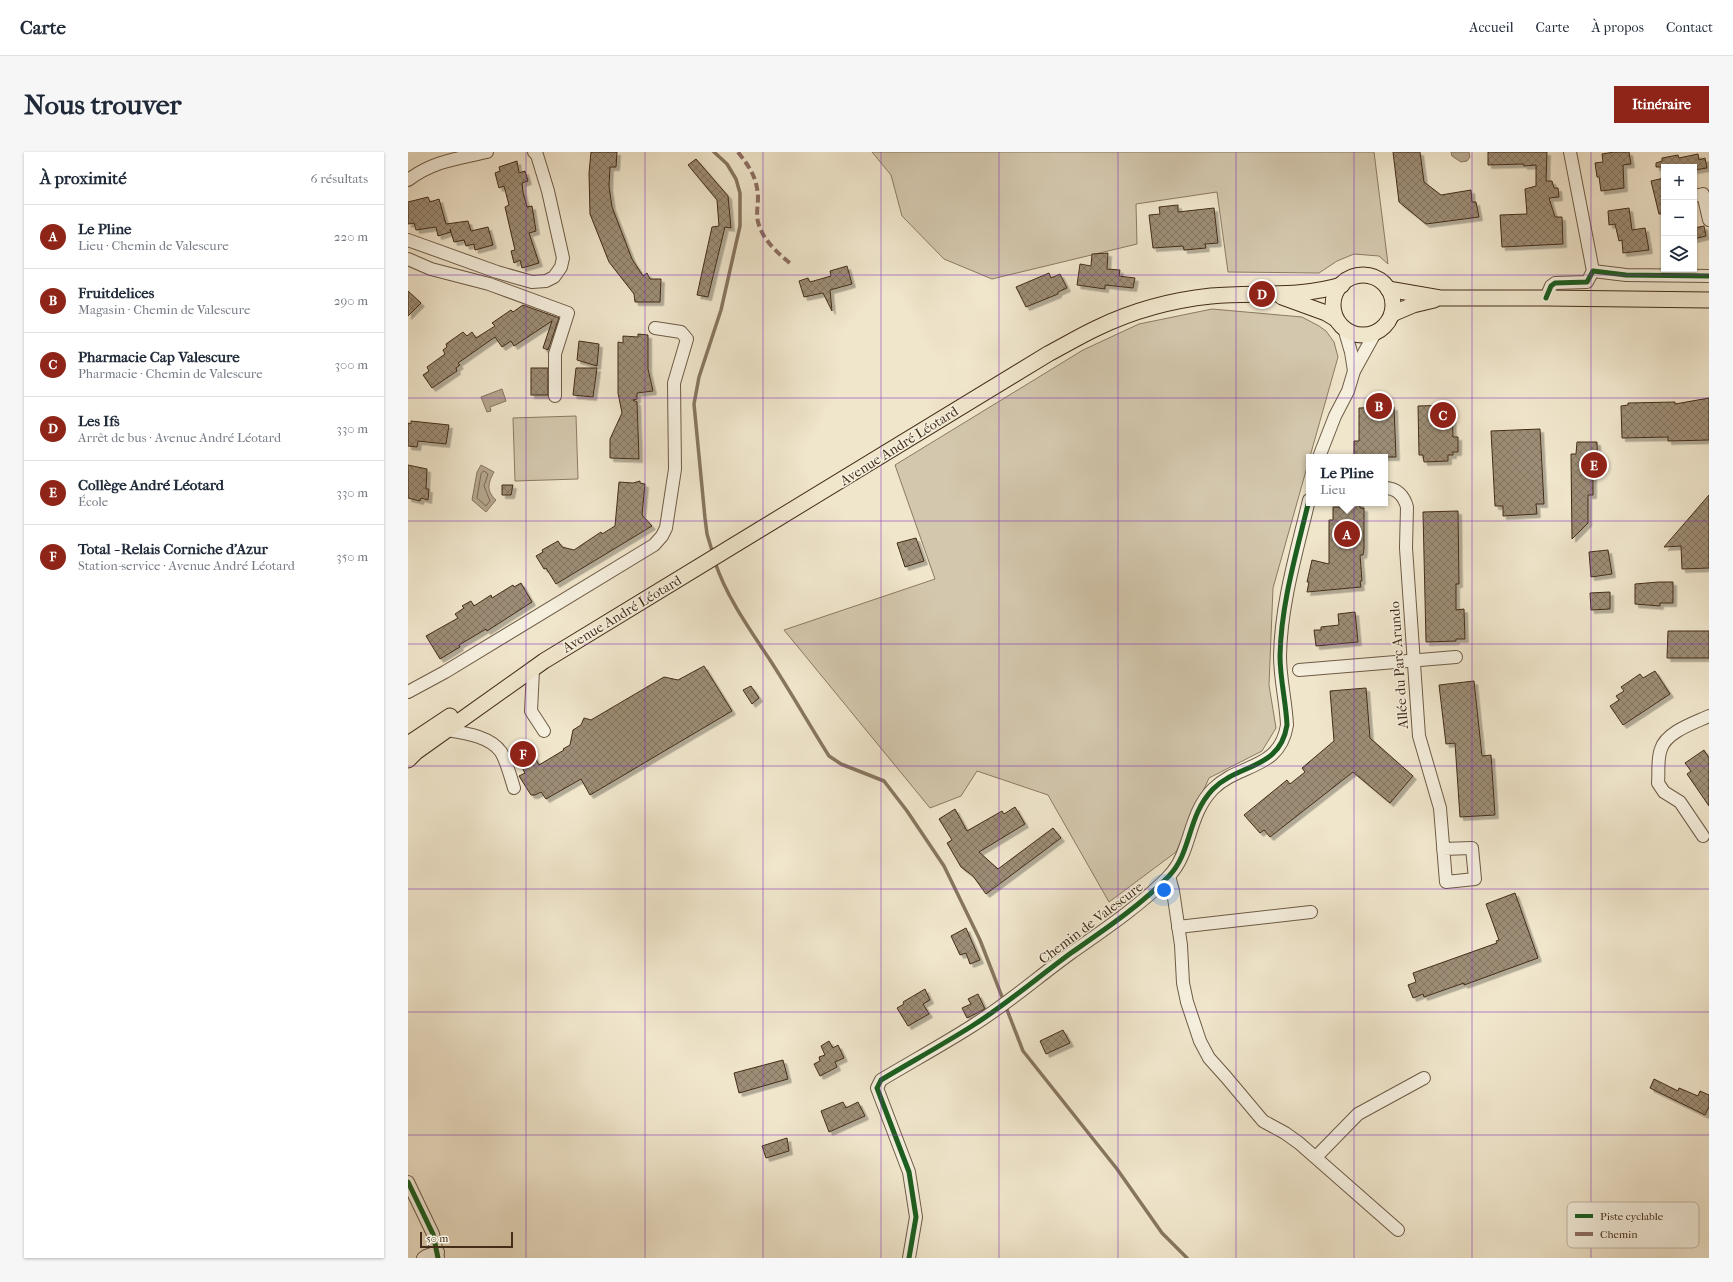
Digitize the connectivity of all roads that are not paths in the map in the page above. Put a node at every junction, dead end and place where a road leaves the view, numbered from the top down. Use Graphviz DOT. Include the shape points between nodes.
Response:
graph roads {
  1 [pos="487,152"];
  2 [pos="534,152"];
  3 [pos="1570,152"];
  4 [pos="408,180"];
  5 [pos="1697,195"];
  6 [pos="1707,202"];
  7 [pos="1709,220"];
  8 [pos="408,240"];
  9 [pos="408,259"];
  10 [pos="1592,271"];
  11 [pos="1709,276"];
  12 [pos="1342,285"];
  13 [pos="1388,289"];
  14 [pos="1276,295"];
  15 [pos="1440,298"];
  16 [pos="1546,298"];
  17 [pos="1709,300"];
  18 [pos="1392,314"];
  19 [pos="1340,323"];
  20 [pos="655,328"];
  21 [pos="1375,332"];
  22 [pos="1354,371"];
  23 [pos="555,396"];
  24 [pos="1320,454"];
  25 [pos="1388,489"];
  26 [pos="1308,506"];
  27 [pos="1456,657"];
  28 [pos="1414,660"];
  29 [pos="539,666"];
  30 [pos="1298,670"];
  31 [pos="408,692"];
  32 [pos="1709,716"];
  33 [pos="446,730"];
  34 [pos="544,731"];
  35 [pos="408,744"];
  36 [pos="408,760"];
  37 [pos="514,788"];
  38 [pos="1703,836"];
  39 [pos="1443,849"];
  40 [pos="1169,876"];
  41 [pos="1311,912"];
  42 [pos="1178,927"];
  43 [pos="1424,1078"];
  44 [pos="1316,1158"];
  45 [pos="408,1182"];
  46 [pos="1398,1230"];
  47 [pos="438,1255"];
  48 [pos="423,1258"];
  49 [pos="909,1258"];
  1 -- 4 [label="street" via="436,164"];
  2 -- 8 [label="street" via="548,191 563,258 561,267 554,277 546,281 532,282"];
  3 -- 10 [label="street"];
  5 -- 6 [label="street" via="1703,194"];
  6 -- 7 [label="street"];
  9 -- 23 [label="street" via="431,269 489,284 568,313 555,354"];
  10 -- 11 [label="street" via="1626,276"];
  10 -- 16 [label="street" via="1587,282 1555,283 1550,286"];
  12 -- 13 [label="main road" via="1355,277 1370,276"];
  12 -- 14 [label="main road, Avenue André Léotard" via="1312,292"];
  12 -- 19 [label="main road" via="1334,298 1334,312"];
  13 -- 15 [label="main road"];
  13 -- 18 [label="main road" via="1392,297"];
  14 -- 19 [label="main road, Avenue André Léotard" via="1326,313"];
  14 -- 29 [label="main road, Avenue André Léotard" via="1188,299 1161,305 1098,327 1048,354"];
  15 -- 16 [label="main road"];
  15 -- 18 [label="main road"];
  16 -- 17 [label="main road"];
  18 -- 21 [label="main road" via="1383,328"];
  19 -- 21 [label="main road" via="1351,333 1359,335"];
  19 -- 22 [label="street" via="1351,352"];
  20 -- 31 [label="street" via="681,332 687,339 674,383 675,469 666,528 662,536 641,553"];
  21 -- 22 [label="street"];
  22 -- 24 [label="street"];
  25 -- 28 [label="street, Allée du Parc Arundo" via="1396,490 1406,501 1407,506 1406,548"];
  26 -- 40 [label="street, Chemin de Valescure" via="1288,587 1281,640 1280,667 1287,718 1286,734 1270,757 1260,764 1226,778 1205,798 1195,816 1183,854"];
  27 -- 28 [label="street"];
  28 -- 30 [label="street"];
  28 -- 39 [label="street, Allée du Parc Arundo" via="1419,736 1440,808"];
  29 -- 33 [label="main road, Avenue André Léotard"];
  29 -- 34 [label="street" via="531,711"];
  29 -- 35 [label="main road, Avenue André Léotard" via="530,666"];
  32 -- 38 [label="street" via="1689,724 1665,741 1660,749 1658,783 1664,792 1680,802"];
  33 -- 36 [label="main road, Avenue André Léotard"];
  33 -- 37 [label="street" via="467,734 493,744 502,753"];
  40 -- 42 [label="street"];
  40 -- 49 [label="street, Chemin de Valescure" via="1094,937 972,1026 880,1080 877,1088 909,1172 916,1217"];
  41 -- 42 [label="street"];
  42 -- 44 [label="street" via="1187,1002 1200,1041 1209,1058 1263,1121 1285,1133"];
  43 -- 44 [label="street" via="1358,1114"];
  44 -- 46 [label="street"];
  45 -- 47 [label="street" via="433,1234"];
  47 -- 48 [label="street"];
}
